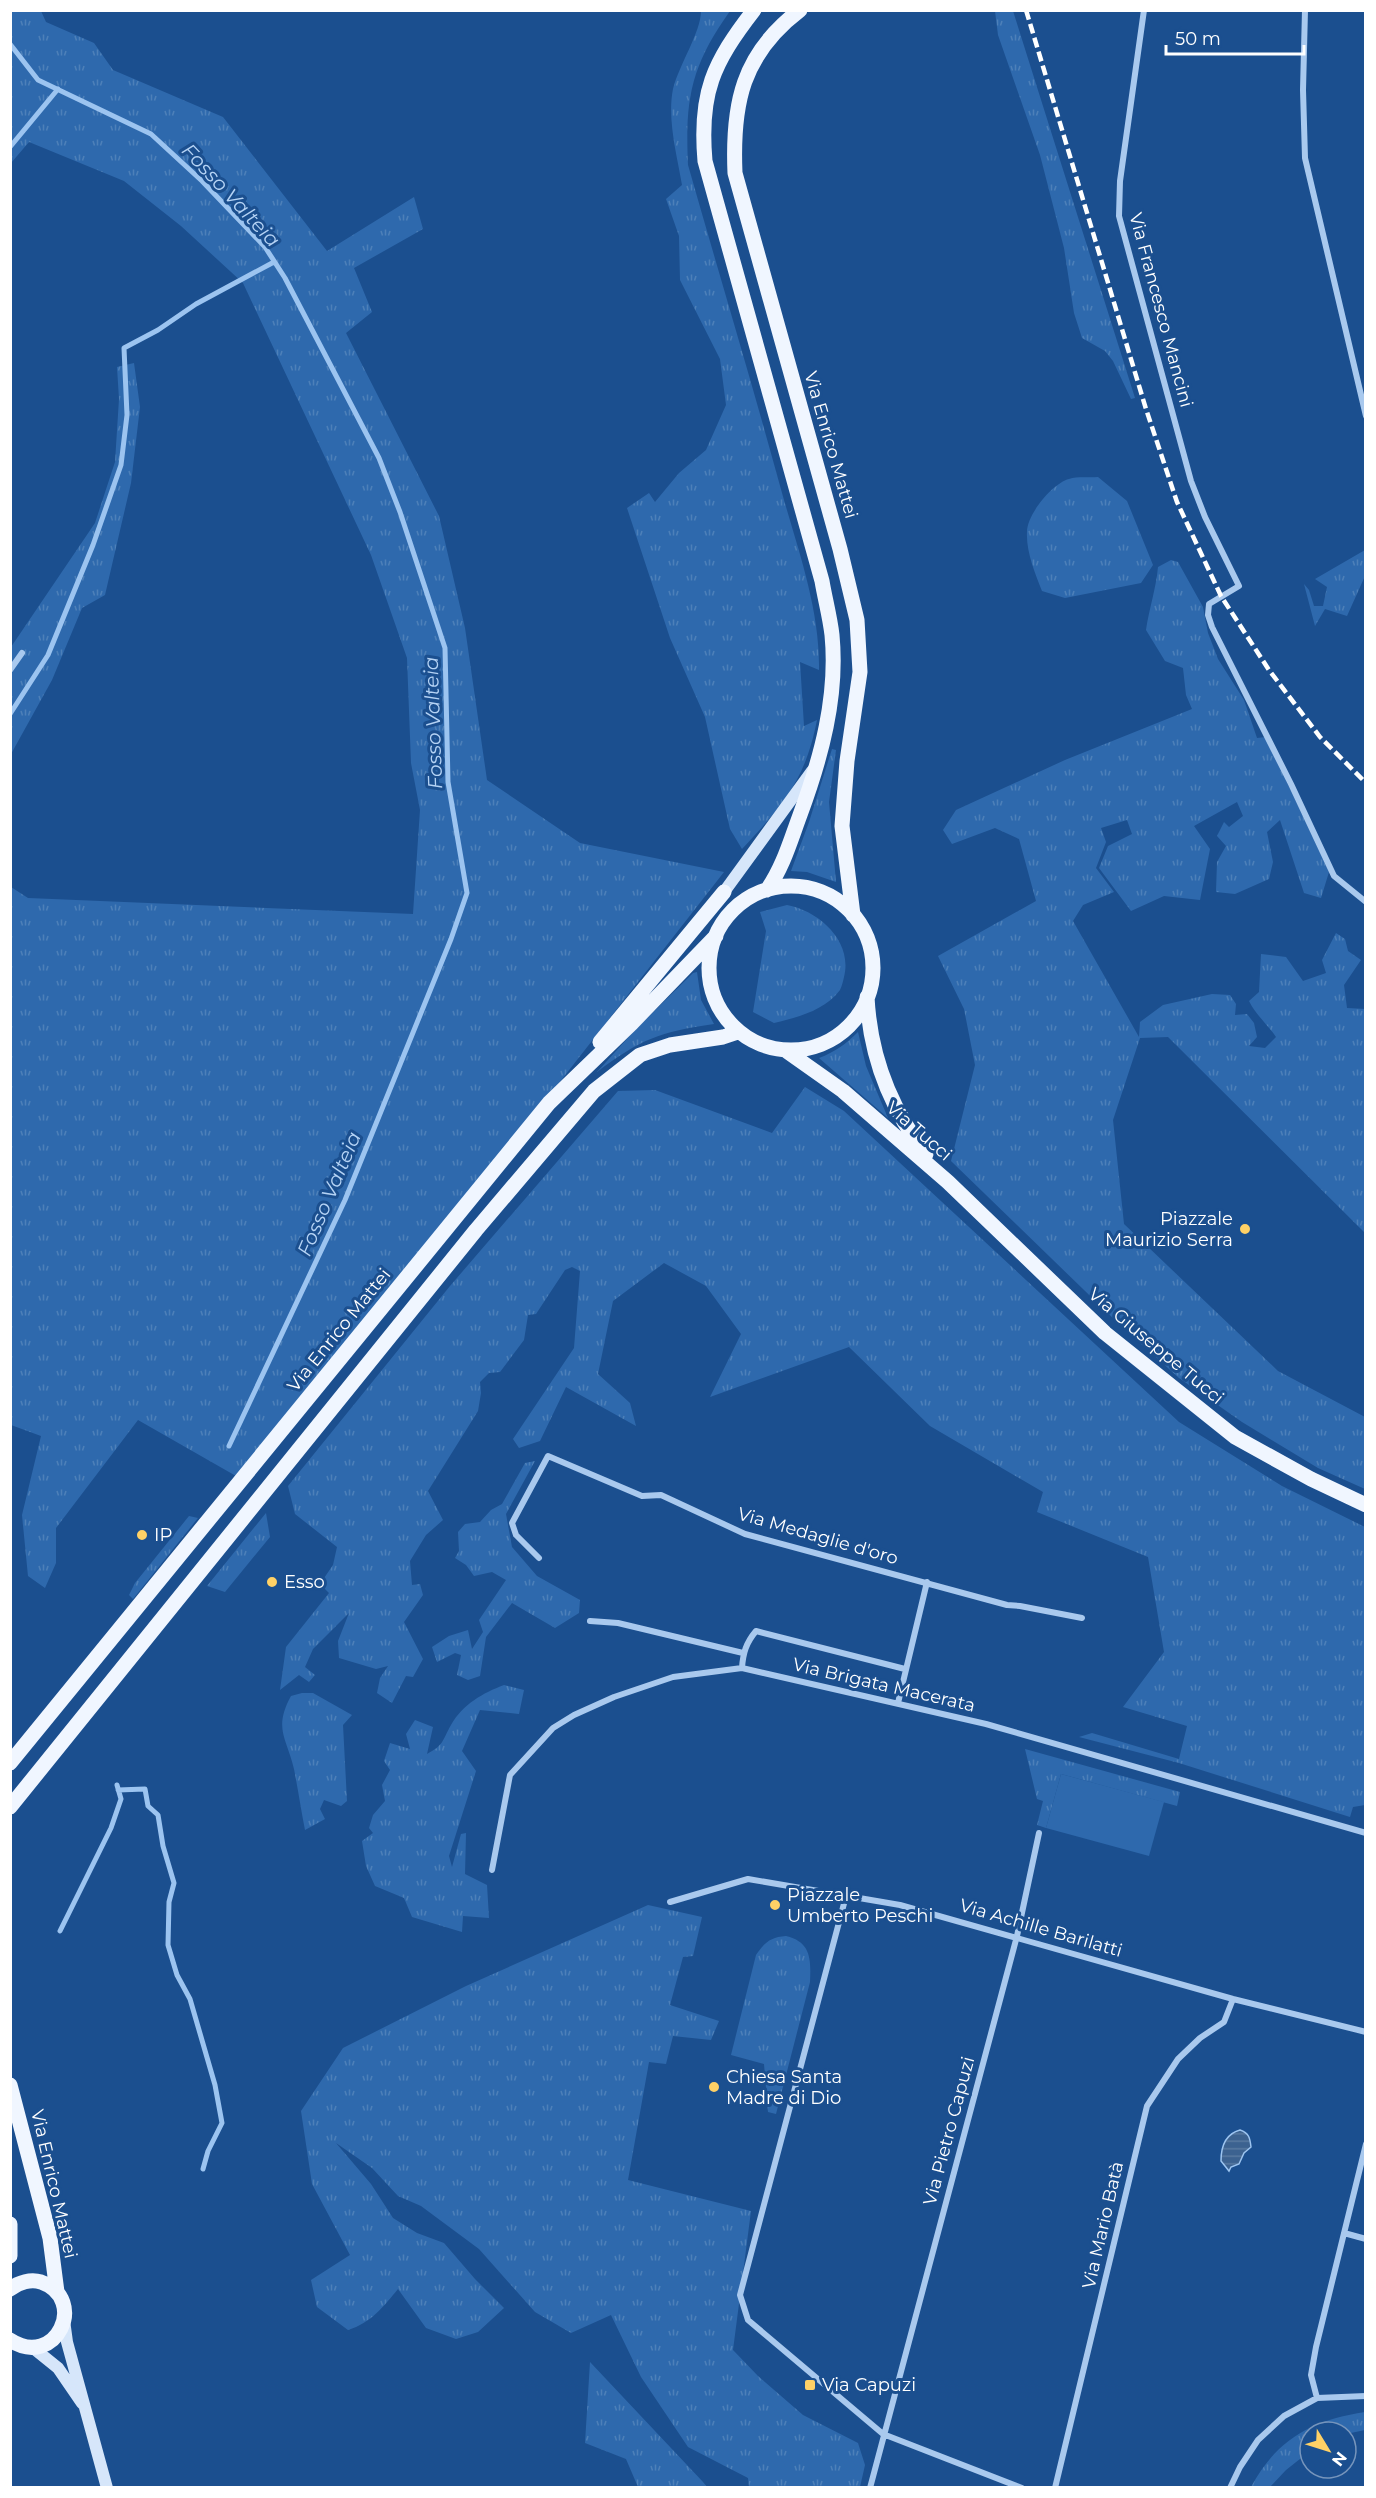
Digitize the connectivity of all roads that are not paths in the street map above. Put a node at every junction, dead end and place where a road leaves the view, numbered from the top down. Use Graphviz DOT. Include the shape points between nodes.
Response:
graph roads {
  1 [pos="754,10"];
  2 [pos="800,10"];
  3 [pos="1144,10"];
  4 [pos="1305,10"];
  5 [pos="1365,416"];
  6 [pos="22,653"];
  7 [pos="10,670"];
  8 [pos="817,762"];
  9 [pos="724,892"];
  10 [pos="761,892"];
  11 [pos="1365,902"];
  12 [pos="853,915"];
  13 [pos="716,936"];
  14 [pos="867,997"];
  15 [pos="738,1032"];
  16 [pos="785,1050"];
  17 [pos="549,1103"];
  18 [pos="948,1182"];
  19 [pos="1365,1505"];
  20 [pos="539,1558"];
  21 [pos="927,1582"];
  22 [pos="1082,1618"];
  23 [pos="590,1621"];
  24 [pos="743,1653"];
  25 [pos="742,1668"];
  26 [pos="905,1669"];
  27 [pos="898,1703"];
  28 [pos="10,1763"];
  29 [pos="10,1807"];
  30 [pos="1039,1833"];
  31 [pos="1365,1833"];
  32 [pos="492,1870"];
  33 [pos="846,1896"];
  34 [pos="670,1902"];
  35 [pos="1017,1936"];
  36 [pos="1233,1999"];
  37 [pos="1365,2032"];
  38 [pos="10,2085"];
  39 [pos="1365,2144"];
  40 [pos="10,2224"];
  41 [pos="1344,2233"];
  42 [pos="1365,2239"];
  43 [pos="10,2256"];
  44 [pos="10,2289"];
  45 [pos="57,2292"];
  46 [pos="64,2320"];
  47 [pos="10,2340"];
  48 [pos="32,2348"];
  49 [pos="1365,2396"];
  50 [pos="1317,2398"];
  51 [pos="87,2409"];
  52 [pos="884,2434"];
  53 [pos="107,2487"];
  54 [pos="870,2487"];
  55 [pos="1022,2487"];
  56 [pos="1056,2487"];
  57 [pos="1230,2487"];
  1 -- 8 [label="main road" via="718,63 703,112 702,136 705,161 822,581 832,635 828,722"];
  2 -- 12 [label="main road, Via Enrico Mattei" via="768,40 745,78 734,123 735,173 857,620 860,672 842,826"];
  3 -- 11 [label="street, Via Francesco Mancini" via="1120,181 1119,216 1191,481 1239,586 1209,604 1208,615 1334,876"];
  4 -- 5 [label="street" via="1305,158"];
  6 -- 7 [label="street"];
  8 -- 9 [label="street"];
  8 -- 10 [label="main road" via="780,872"];
  9 -- 17 [label="main road"];
  10 -- 12 [label="main road" via="782,887 812,889 841,903"];
  10 -- 13 [label="main road" via="732,911"];
  12 -- 14 [label="main road" via="863,930 872,962"];
  13 -- 15 [label="main road" via="710,956 711,985 720,1010"];
  13 -- 17 [label="main road, Via Enrico Mattei"];
  14 -- 16 [label="main road" via="855,1019 832,1039 809,1048"];
  14 -- 18 [label="main road, Via Tucci" via="872,1045 888,1091 910,1134"];
  15 -- 16 [label="main road" via="761,1045"];
  15 -- 29 [label="main road" via="640,1055 594,1091 468,1239"];
  16 -- 18 [label="main road, Via Tucci" via="843,1091"];
  17 -- 28 [label="main road, Via Enrico Mattei"];
  18 -- 19 [label="main road, Via Giuseppe Tucci" via="1105,1333 1235,1437"];
  20 -- 21 [label="street, Via Medaglie d'oro" via="516,1535 512,1523 549,1456 642,1497 661,1495 745,1534"];
  21 -- 22 [label="street, Via Medaglie d'oro" via="1007,1605"];
  21 -- 26 [label="street"];
  23 -- 24 [label="street" via="618,1623"];
  24 -- 25 [label="street"];
  24 -- 26 [label="street" via="756,1631"];
  25 -- 27 [label="street, Via Brigata Macerata"];
  25 -- 32 [label="street, Via Brigata Macerata" via="673,1677 614,1697 553,1728 510,1776"];
  26 -- 27 [label="street"];
  27 -- 31 [label="street, Via Brigata Macerata" via="986,1724"];
  30 -- 35 [label="street, Via Pietro Capuzi"];
  33 -- 34 [label="street, Via Achille Barilatti" via="748,1879"];
  33 -- 35 [label="street, Via Achille Barilatti" via="900,1905"];
  33 -- 52 [label="street" via="740,2295 748,2320"];
  35 -- 36 [label="street, Via Achille Barilatti"];
  35 -- 52 [label="street, Via Pietro Capuzi"];
  36 -- 37 [label="street, Via Achille Barilatti"];
  36 -- 56 [label="street, Via Mario Batà" via="1224,2022 1178,2059 1147,2106"];
  38 -- 45 [label="main road, Via Enrico Mattei" via="50,2238"];
  39 -- 41 [label="street"];
  40 -- 43 [label="main road"];
  41 -- 42 [label="street"];
  41 -- 50 [label="street" via="1311,2375"];
  44 -- 45 [label="main road" via="25,2281 37,2281"];
  45 -- 46 [label="main road, Via Enrico Mattei"];
  46 -- 48 [label="main road" via="53,2340"];
  46 -- 51 [label="street"];
  47 -- 48 [label="main road"];
  48 -- 51 [label="street" via="58,2368"];
  49 -- 50 [label="street"];
  50 -- 57 [label="street" via="1284,2416 1258,2440"];
  51 -- 53 [label="street"];
  52 -- 54 [label="street, Via Pietro Capuzi"];
  52 -- 55 [label="street"];
}
